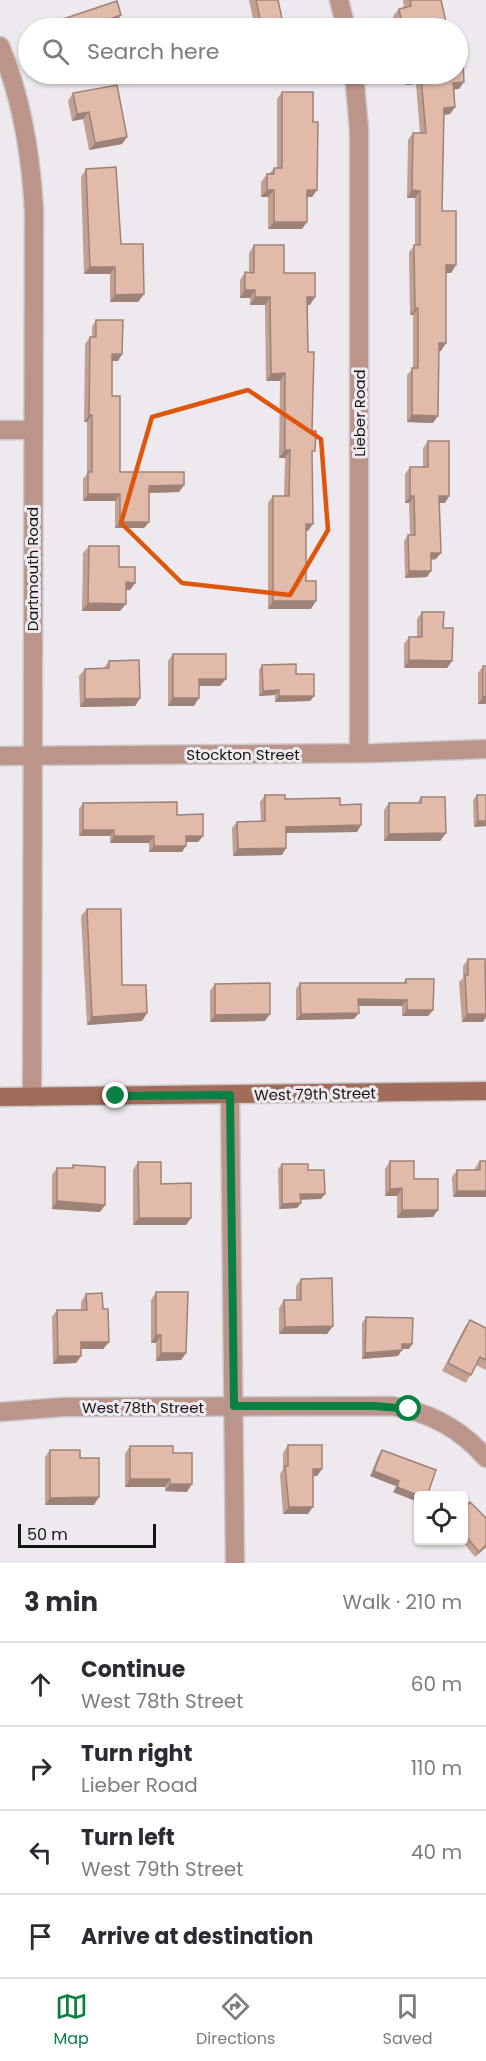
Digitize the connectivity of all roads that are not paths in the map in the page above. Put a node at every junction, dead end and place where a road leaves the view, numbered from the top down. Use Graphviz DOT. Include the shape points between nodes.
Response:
graph roads {
  1 [pos="339,0"];
  2 [pos="344,18"];
  3 [pos="0,46"];
  4 [pos="355,84"];
  5 [pos="0,430"];
  6 [pos="32,430"];
  7 [pos="486,749"];
  8 [pos="359,753"];
  9 [pos="32,755"];
  10 [pos="0,756"];
  11 [pos="486,1092"];
  12 [pos="230,1095"];
  13 [pos="0,1097"];
  14 [pos="32,1097"];
  15 [pos="234,1406"];
  16 [pos="0,1412"];
  17 [pos="486,1458"];
  18 [pos="235,1563"];
  1 -- 2 [label="street"];
  3 -- 6 [label="street, Dartmouth Road" via="24,127 33,195"];
  4 -- 8 [label="street, Lieber Road" via="359,129"];
  5 -- 6 [label="street"];
  6 -- 9 [label="street, Dartmouth Road"];
  7 -- 8 [label="street, Stockton Street"];
  8 -- 9 [label="street, Stockton Street"];
  9 -- 10 [label="street, Stockton Street"];
  9 -- 14 [label="street, Dartmouth Road"];
  11 -- 12 [label="main road, West 79th Street"];
  12 -- 14 [label="main road, West 79th Street"];
  12 -- 15 [label="street"];
  13 -- 14 [label="main road, West 79th Street"];
  15 -- 16 [label="street, West 78th Street" via="63,1407"];
  15 -- 17 [label="street, West 78th Street" via="409,1409 456,1430"];
  15 -- 18 [label="street"];
}
